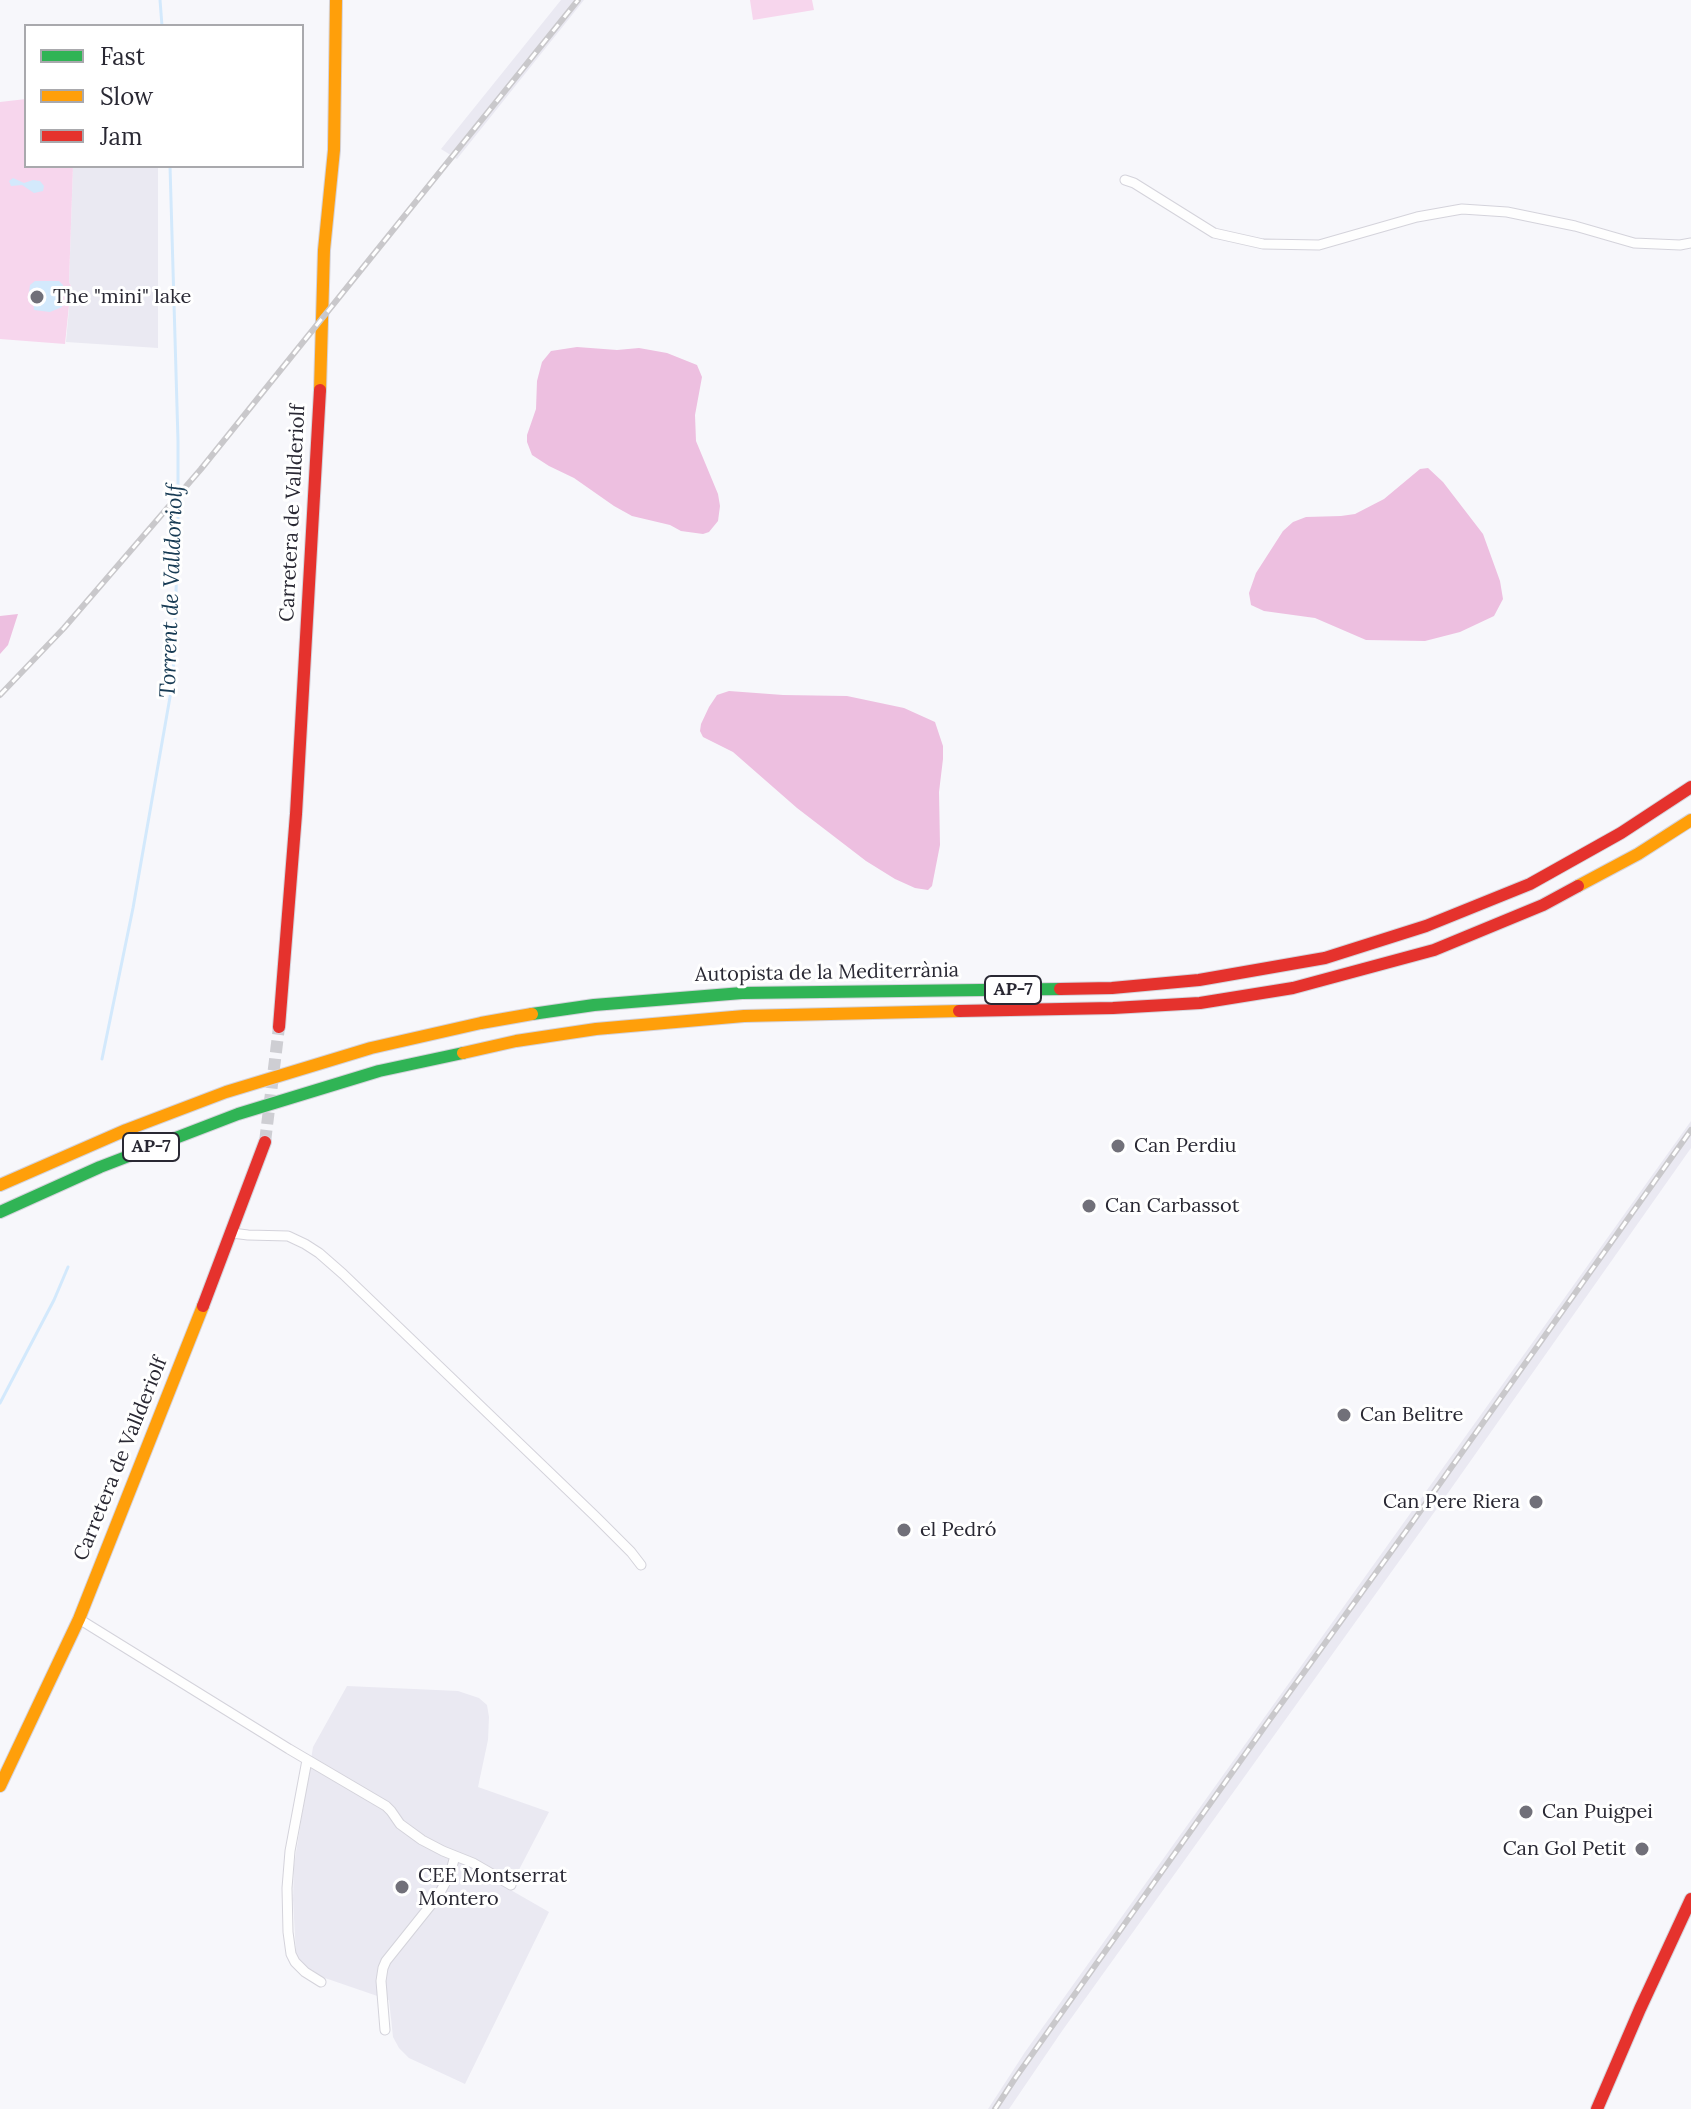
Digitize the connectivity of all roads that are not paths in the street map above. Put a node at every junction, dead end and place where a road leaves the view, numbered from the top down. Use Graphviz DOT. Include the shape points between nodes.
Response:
graph roads {
  1 [pos="336,0"];
  2 [pos="1125,180"];
  3 [pos="1691,243"];
  4 [pos="1691,787"];
  5 [pos="1691,820"];
  6 [pos="279,1027"];
  7 [pos="265,1142"];
  8 [pos="0,1185"];
  9 [pos="0,1212"];
  10 [pos="232,1233"];
  11 [pos="641,1565"];
  12 [pos="79,1619"];
  13 [pos="307,1760"];
  14 [pos="0,1786"];
  15 [pos="455,1856"];
  16 [pos="511,1885"];
  17 [pos="1691,1899"];
  18 [pos="321,1982"];
  19 [pos="385,2030"];
  20 [pos="1597,2109"];
  1 -- 6 [label="main road, Carretera de Vallderiolf" via="334,150"];
  2 -- 3 [label="street" via="1214,233 1263,244 1319,245 1462,209 1507,212 1634,243"];
  4 -- 8 [label="main road, Autopista de la Mediterrània / AP-7" via="1530,884 1426,926 1325,958 1199,980 1112,988 742,993 533,1014 371,1048 226,1092"];
  5 -- 9 [label="main road, Autopista de la Mediterrània / AP-7" via="1543,905 1434,950 1328,980 1200,1003 744,1016 516,1041 379,1071 265,1105 155,1145"];
  7 -- 10 [label="main road, Carretera de Vallderiolf"];
  10 -- 11 [label="street" via="288,1236 319,1253"];
  10 -- 12 [label="main road, Carretera de Vallderiolf"];
  12 -- 13 [label="street"];
  12 -- 14 [label="main road, Carretera de Vallderiolf"];
  13 -- 15 [label="street" via="386,1806 422,1840"];
  13 -- 18 [label="street" via="290,1851 288,1932 295,1962"];
  15 -- 16 [label="street"];
  15 -- 19 [label="street" via="438,1896 383,1968"];
  17 -- 20 [label="main road"];
}
